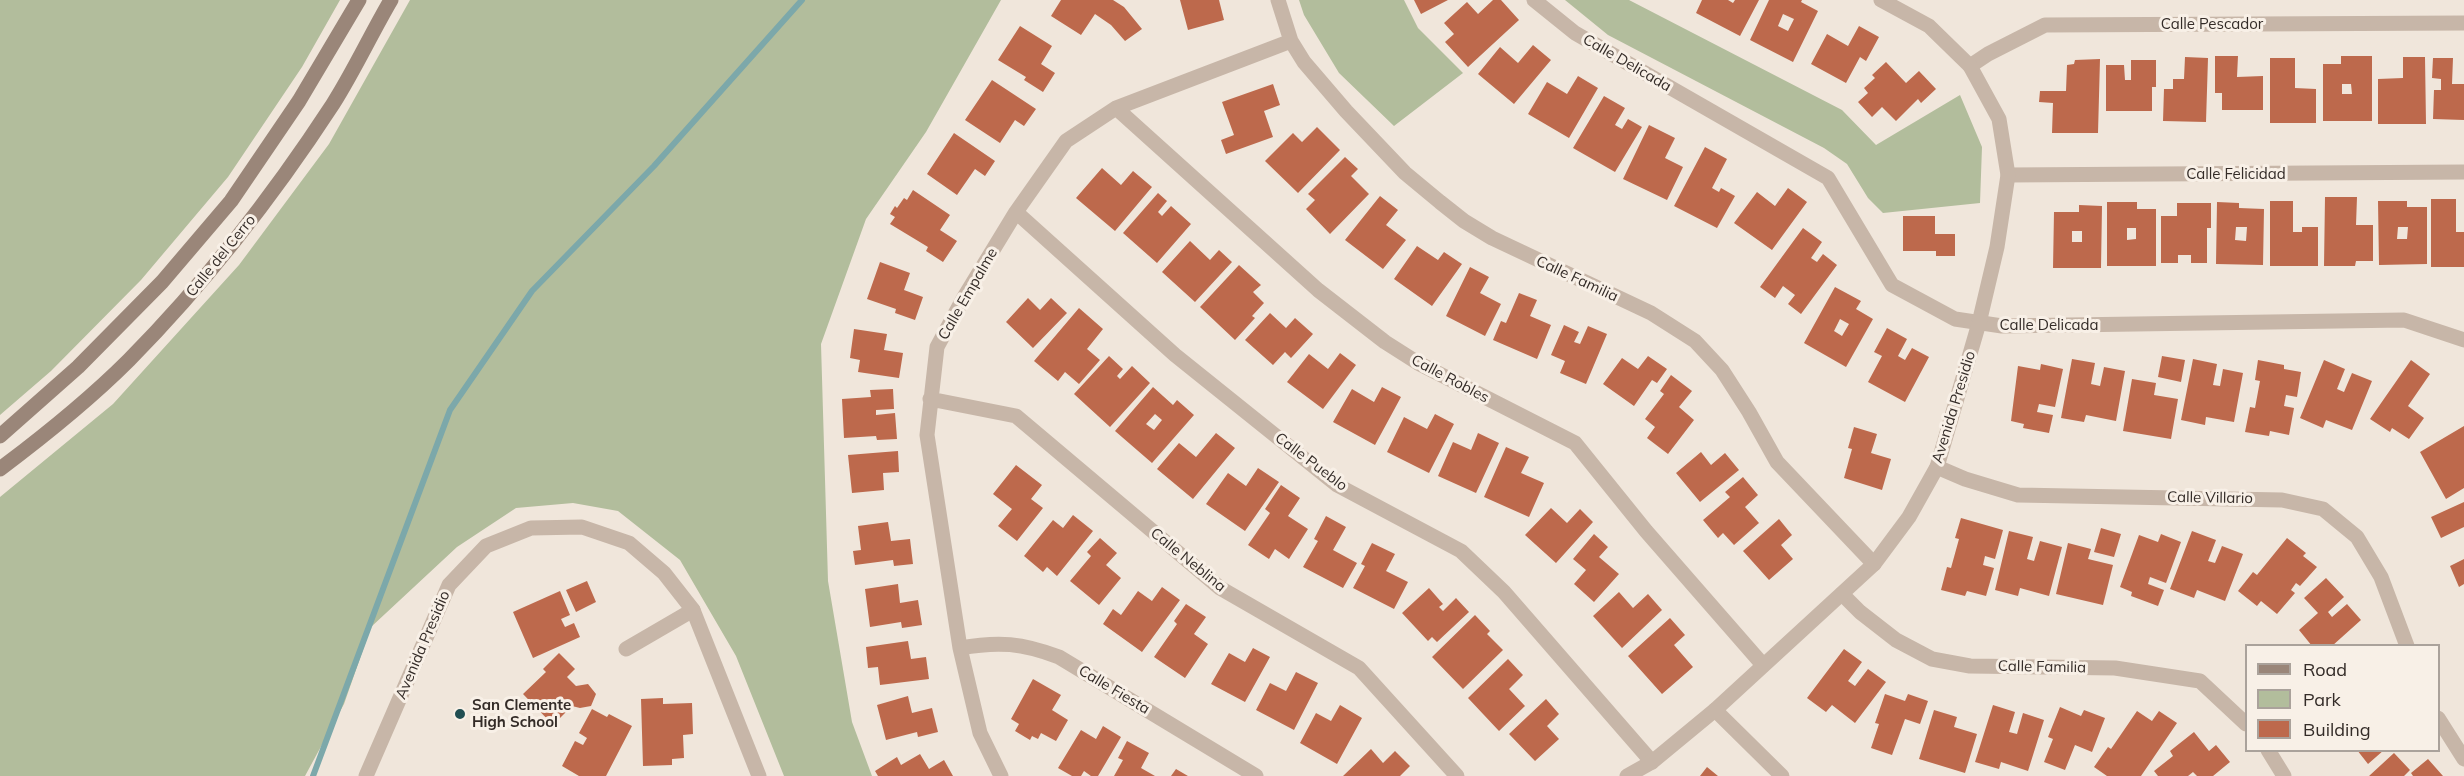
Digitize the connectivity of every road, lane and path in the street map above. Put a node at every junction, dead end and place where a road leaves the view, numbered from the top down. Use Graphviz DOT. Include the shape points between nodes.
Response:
graph roads {
  1 [pos="359,0"];
  2 [pos="390,0"];
  3 [pos="1278,0"];
  4 [pos="1534,0"];
  5 [pos="1881,0"];
  6 [pos="2464,23"];
  7 [pos="1291,41"];
  8 [pos="1970,66"];
  9 [pos="1116,108"];
  10 [pos="2464,172"];
  11 [pos="2008,175"];
  12 [pos="1016,212"];
  13 [pos="1979,323"];
  14 [pos="2464,340"];
  15 [pos="930,399"];
  16 [pos="0,436"];
  17 [pos="1937,467"];
  18 [pos="0,469"];
  19 [pos="1874,564"];
  20 [pos="1842,594"];
  21 [pos="693,610"];
  22 [pos="2407,644"];
  23 [pos="626,648"];
  24 [pos="960,648"];
  25 [pos="1763,665"];
  26 [pos="1715,710"];
  27 [pos="2440,720"];
  28 [pos="2245,722"];
  29 [pos="2269,752"];
  30 [pos="2464,759"];
  31 [pos="1652,762"];
  32 [pos="366,776"];
  33 [pos="759,776"];
  34 [pos="1001,776"];
  35 [pos="1256,776"];
  36 [pos="1457,776"];
  37 [pos="1627,776"];
  38 [pos="1782,776"];
  39 [pos="2284,776"];
  1 -- 16 [label="main road, Calle del Cerro" via="299,101 231,201 162,282 78,367"];
  2 -- 18 [label="main road, Calle del Cerro" via="334,102 265,202 197,287 127,362"];
  3 -- 7 [label="street, Calle Familia"];
  4 -- 13 [label="street, Calle Delicada" via="1575,33 1828,178 1892,285 1955,319"];
  5 -- 8 [label="street, Avenida Presidio" via="1929,26"];
  6 -- 8 [label="street, Calle Pescador" via="2045,25"];
  7 -- 9 [label="street, Calle Empalme"];
  7 -- 19 [label="street, Calle Familia" via="1304,62 1390,158 1464,221 1651,313 1695,341 1722,370 1777,462"];
  8 -- 11 [label="street, Avenida Presidio" via="1999,119"];
  9 -- 12 [label="street, Calle Empalme" via="1066,141"];
  9 -- 25 [label="street, Calle Robles" via="1318,290 1385,342 1418,363 1575,443"];
  10 -- 11 [label="street, Calle Felicidad"];
  11 -- 13 [label="street, Avenida Presidio" via="1997,247"];
  12 -- 15 [label="street, Calle Empalme" via="937,347"];
  12 -- 31 [label="street, Calle Pueblo" via="1175,355 1337,485 1461,550 1504,592"];
  13 -- 14 [label="street, Calle Delicada" via="2002,326 2404,320"];
  13 -- 17 [label="street, Avenida Presidio"];
  15 -- 24 [label="street, Calle Empalme" via="927,435"];
  15 -- 36 [label="street, Calle Neblina" via="1016,416 1220,588 1359,668"];
  17 -- 19 [label="street, Avenida Presidio" via="1909,517"];
  17 -- 22 [label="street, Calle Villario" via="2018,495 2282,500 2323,509 2357,537 2381,577"];
  19 -- 20 [label="street, Avenida Presidio"];
  20 -- 25 [label="street, Avenida Presidio"];
  20 -- 28 [label="street, Calle Familia" via="1896,640 1932,659 1970,666 2115,668 2200,681"];
  21 -- 23 [label="street"];
  21 -- 32 [label="street, Avenida Presidio" via="664,573 629,543 582,527 531,528 486,546 448,585"];
  21 -- 33 [label="street, Avenida Presidio"];
  24 -- 34 [label="street, Calle Empalme" via="980,734"];
  24 -- 35 [label="street, Calle Fiesta" via="1006,643 1033,646 1059,657"];
  25 -- 26 [label="street, Avenida Presidio"];
  26 -- 31 [label="street, Avenida Presidio"];
  26 -- 38 [label="street"];
  27 -- 30 [label="street"];
  29 -- 39 [label="street"];
  31 -- 37 [label="street, Avenida Presidio"];
}
